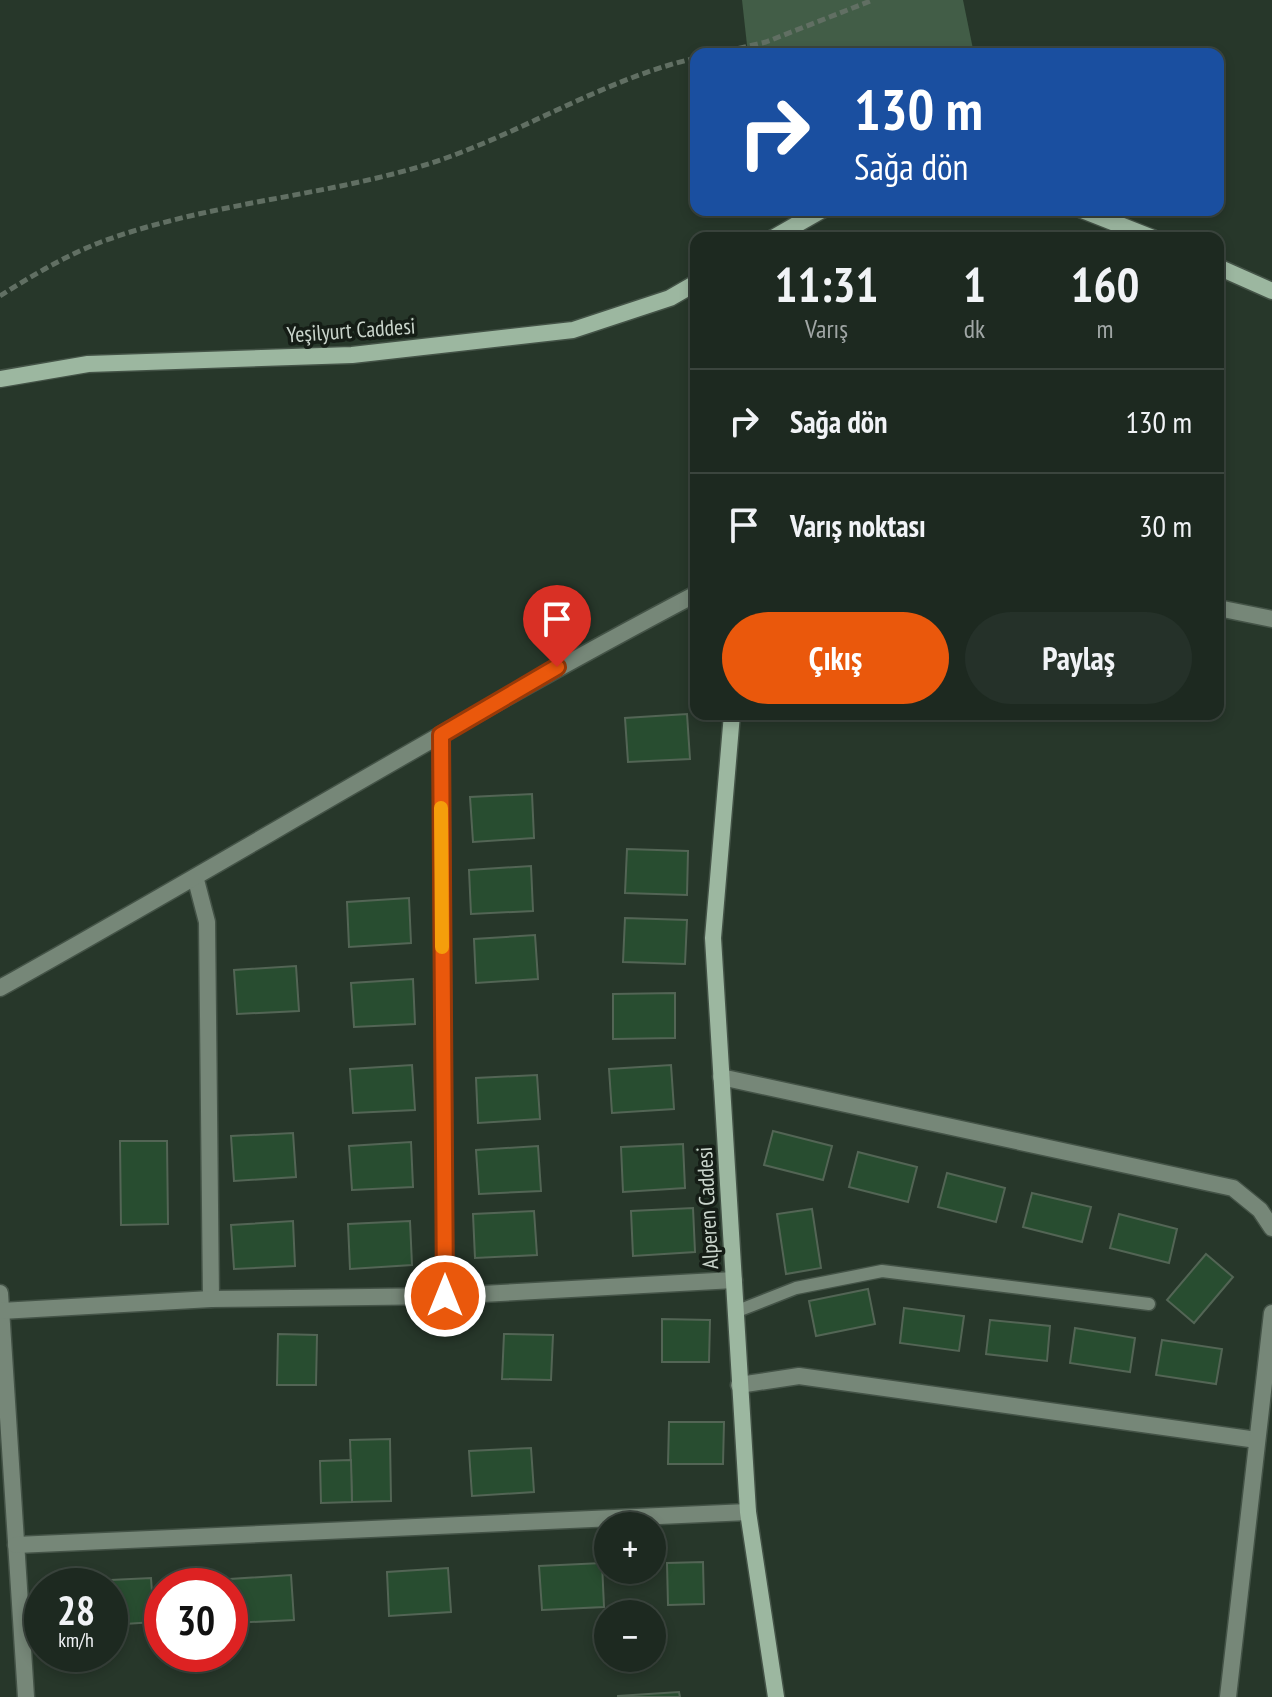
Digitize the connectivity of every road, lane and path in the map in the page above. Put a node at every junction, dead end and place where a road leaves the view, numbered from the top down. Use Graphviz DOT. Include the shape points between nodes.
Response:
graph roads {
  1 [pos="873,0"];
  2 [pos="740,48"];
  3 [pos="690,60"];
  4 [pos="812,216"];
  5 [pos="1097,216"];
  6 [pos="784,232"];
  7 [pos="1138,232"];
  8 [pos="1224,270"];
  9 [pos="690,286"];
  10 [pos="1272,291"];
  11 [pos="0,296"];
  12 [pos="0,379"];
  13 [pos="690,597"];
  14 [pos="1224,609"];
  15 [pos="1272,619"];
  16 [pos="731,720"];
  17 [pos="441,735"];
  18 [pos="196,880"];
  19 [pos="0,988"];
  20 [pos="721,1077"];
  21 [pos="1272,1228"];
  22 [pos="734,1280"];
  23 [pos="0,1293"];
  24 [pos="445,1296"];
  25 [pos="211,1299"];
  26 [pos="1149,1304"];
  27 [pos="1,1311"];
  28 [pos="735,1312"];
  29 [pos="1272,1313"];
  30 [pos="739,1385"];
  31 [pos="1257,1440"];
  32 [pos="748,1512"];
  33 [pos="16,1545"];
  34 [pos="26,1697"];
  35 [pos="776,1697"];
  36 [pos="1228,1697"];
  1 -- 2 [label="path"];
  3 -- 11 [label="path" via="579,99 409,170 193,215 100,242"];
  4 -- 6 [label="street"];
  5 -- 7 [label="street"];
  8 -- 10 [label="street"];
  9 -- 12 [label="street, Yeşilyurt Caddesi" via="573,330 352,355 88,364"];
  13 -- 17 [label="street"];
  14 -- 15 [label="street"];
  16 -- 20 [label="street, Alperen Caddesi" via="713,938"];
  17 -- 18 [label="street"];
  17 -- 24 [label="street"];
  18 -- 19 [label="street"];
  18 -- 25 [label="street" via="207,922"];
  20 -- 21 [label="street" via="1233,1188"];
  20 -- 22 [label="street, Alperen Caddesi"];
  22 -- 24 [label="street"];
  22 -- 28 [label="street, Alperen Caddesi"];
  23 -- 27 [label="street"];
  24 -- 25 [label="street"];
  25 -- 27 [label="street"];
  26 -- 28 [label="lane" via="882,1271 796,1288"];
  27 -- 33 [label="street"];
  28 -- 30 [label="street, Alperen Caddesi"];
  29 -- 31 [label="street"];
  30 -- 31 [label="street" via="799,1376"];
  30 -- 32 [label="street, Alperen Caddesi"];
  31 -- 36 [label="street"];
  32 -- 33 [label="street"];
  32 -- 35 [label="street, Alperen Caddesi"];
  33 -- 34 [label="street"];
}
